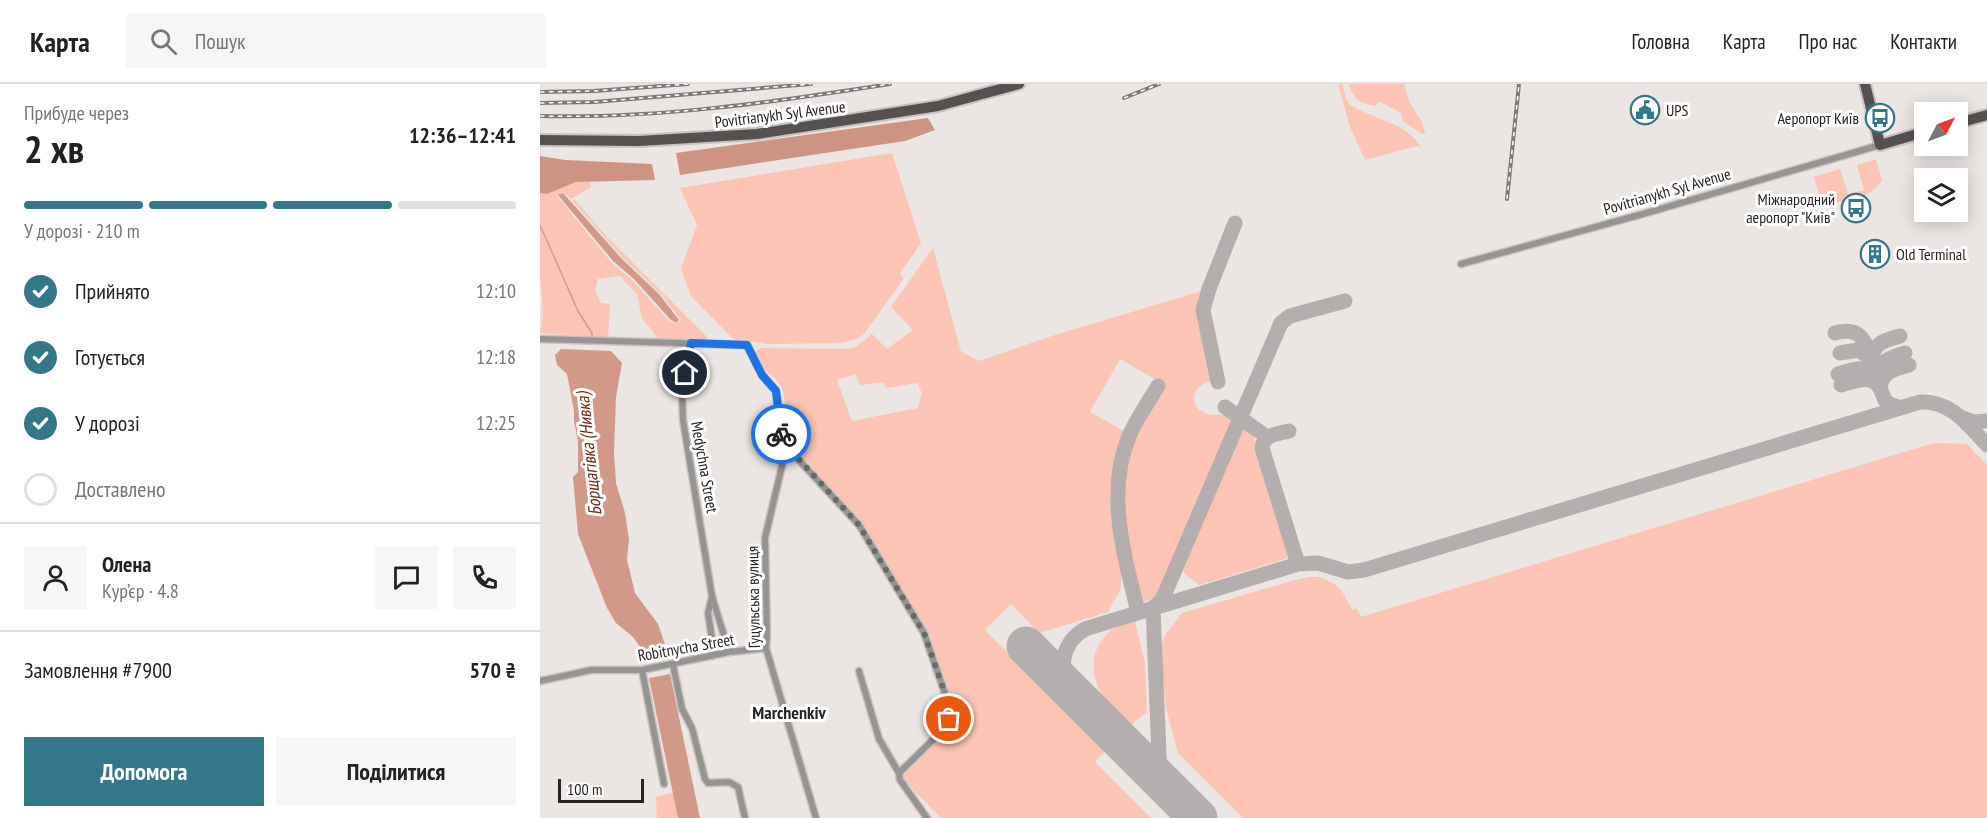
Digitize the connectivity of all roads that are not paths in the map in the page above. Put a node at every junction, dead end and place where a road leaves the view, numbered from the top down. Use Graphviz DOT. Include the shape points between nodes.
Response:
graph roads {
  1 [pos="1019,84"];
  2 [pos="1864,84"];
  3 [pos="1987,115"];
  4 [pos="1968,120"];
  5 [pos="1914,135"];
  6 [pos="540,140"];
  7 [pos="1880,145"];
  8 [pos="1461,264"];
  9 [pos="540,339"];
  10 [pos="691,343"];
  11 [pos="784,443"];
  12 [pos="712,596"];
  13 [pos="766,648"];
  14 [pos="729,652"];
  15 [pos="712,656"];
  16 [pos="673,665"];
  17 [pos="642,670"];
  18 [pos="859,671"];
  19 [pos="540,681"];
  20 [pos="899,773"];
  21 [pos="664,784"];
  22 [pos="745,818"];
  23 [pos="816,818"];
  24 [pos="927,818"];
  1 -- 6 [label="main road, Povitrianykh Syl Avenue" via="938,106 757,134 639,141"];
  2 -- 7 [label="main road"];
  3 -- 4 [label="main road"];
  5 -- 7 [label="main road, Povitrianykh Syl Avenue"];
  7 -- 8 [label="street, Povitrianykh Syl Avenue"];
  9 -- 10 [label="street"];
  10 -- 11 [label="street, Гуцульська вулиця" via="747,345 778,396"];
  10 -- 12 [label="street, Medychna Street" via="682,390 683,420"];
  11 -- 13 [label="street, Гуцульська вулиця" via="765,538"];
  11 -- 20 [label="street" via="859,525 924,633 950,708 949,719 945,728"];
  12 -- 14 [label="street, Medychna Street"];
  12 -- 15 [label="street, Medychna Street" via="708,613"];
  13 -- 14 [label="street, Robitnycha Street"];
  13 -- 23 [label="street, Гуцульська вулиця"];
  14 -- 15 [label="street, Robitnycha Street"];
  15 -- 16 [label="street, Robitnycha Street"];
  16 -- 17 [label="street, Robitnycha Street"];
  16 -- 22 [label="street" via="682,709 692,728 705,779 708,783 729,782 738,787"];
  17 -- 19 [label="street, Robitnycha Street" via="591,670"];
  17 -- 21 [label="street"];
  18 -- 20 [label="street" via="879,739"];
  20 -- 24 [label="street"];
}
